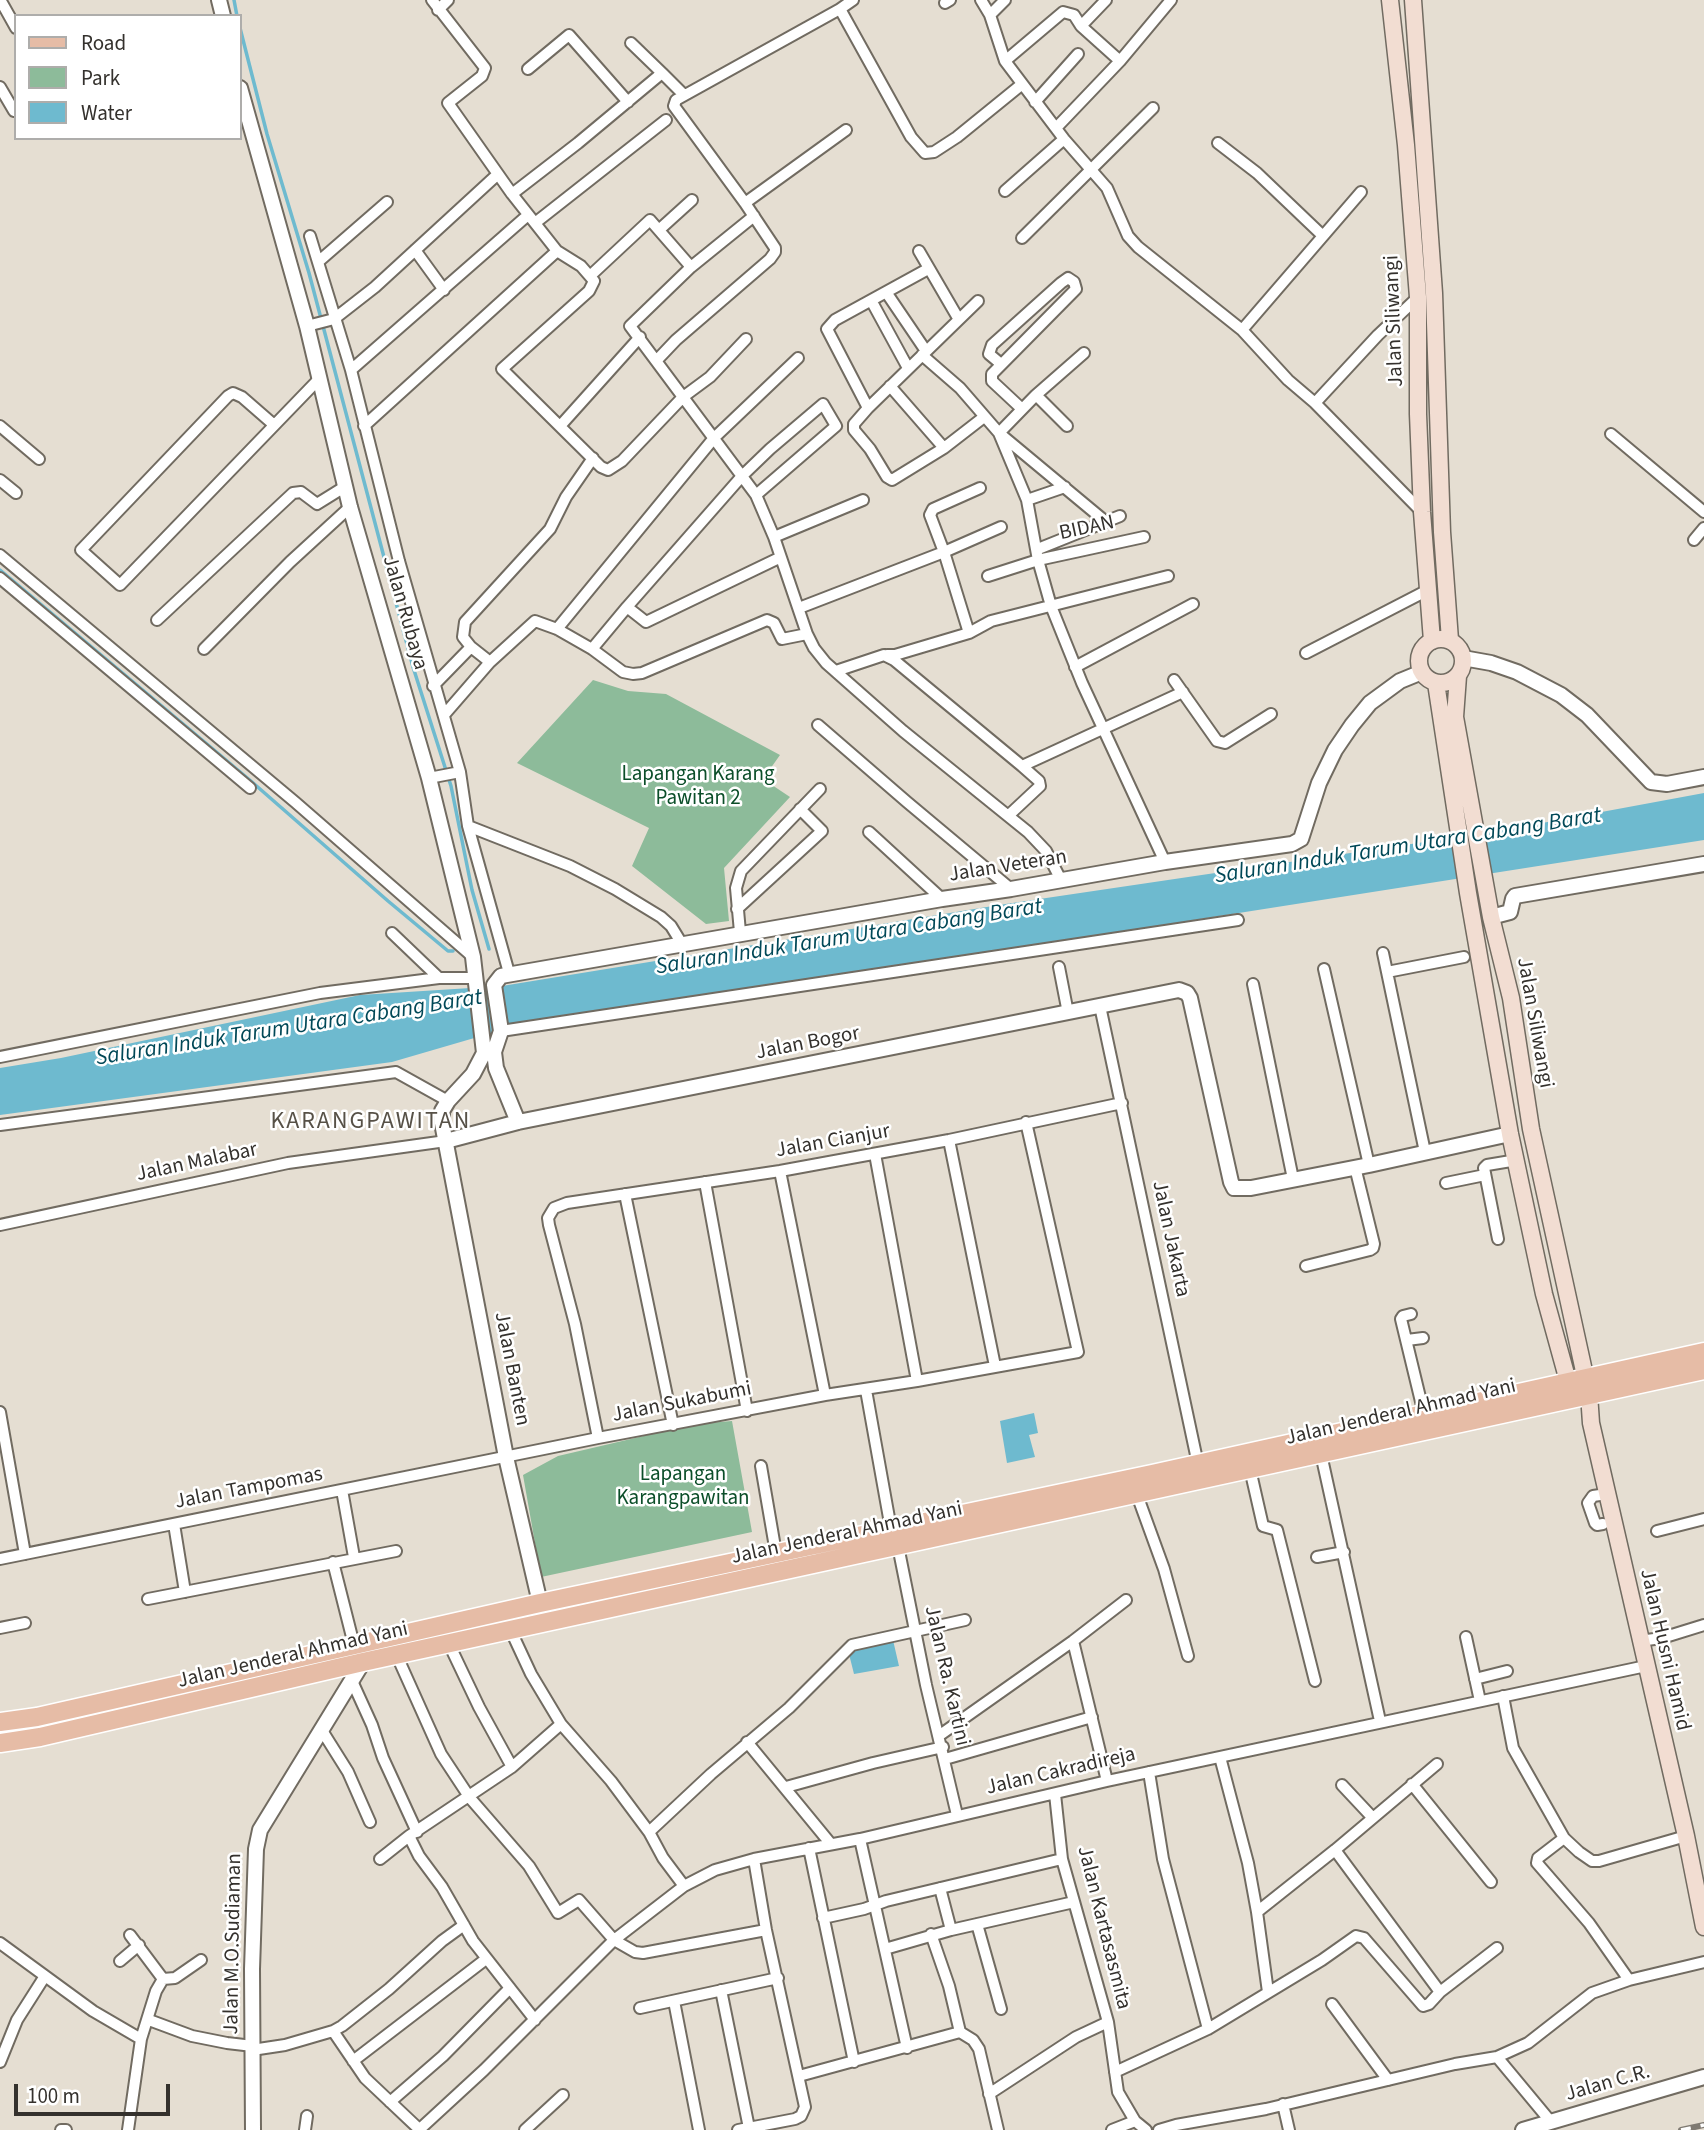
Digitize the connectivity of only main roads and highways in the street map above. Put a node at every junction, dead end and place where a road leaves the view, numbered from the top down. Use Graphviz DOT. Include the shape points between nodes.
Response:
graph roads {
  1 [pos="1390,0"];
  2 [pos="1413,0"];
  3 [pos="1450,640"];
  4 [pos="1432,641"];
  5 [pos="1458,676"];
  6 [pos="1436,683"];
  7 [pos="1466,826"];
  8 [pos="1511,998"];
  9 [pos="1488,1002"];
  10 [pos="1556,1247"];
  11 [pos="1536,1254"];
  12 [pos="1704,1352"];
  13 [pos="1704,1370"];
  14 [pos="1578,1387"];
  15 [pos="1200,1472"];
  16 [pos="894,1538"];
  17 [pos="0,1722"];
  18 [pos="0,1743"];
  19 [pos="1704,1927"];
  1 -- 4 [label="main road, Jalan Siliwangi" via="1418,297 1422,513"];
  2 -- 3 [label="main road, Jalan Siliwangi" via="1434,293"];
  3 -- 4 [label="main road"];
  3 -- 5 [label="main road" via="1463,658"];
  4 -- 6 [label="main road" via="1424,646 1419,664"];
  5 -- 6 [label="main road"];
  5 -- 7 [label="main road, Jalan Siliwangi" via="1455,717"];
  6 -- 7 [label="main road, Jalan Siliwangi"];
  7 -- 8 [label="main road, Jalan Siliwangi"];
  7 -- 9 [label="main road, Jalan Siliwangi" via="1468,893"];
  8 -- 9 [label="main road"];
  8 -- 10 [label="main road, Jalan Siliwangi" via="1531,1129"];
  9 -- 11 [label="main road, Jalan Siliwangi"];
  10 -- 11 [label="main road"];
  10 -- 14 [label="main road, Jalan Siliwangi"];
  11 -- 14 [label="main road, Jalan Siliwangi"];
  12 -- 14 [label="main road, Jalan Jenderal Ahmad Yani"];
  13 -- 14 [label="main road, Jalan Jenderal Ahmad Yani"];
  14 -- 15 [label="main road, Jalan Jenderal Ahmad Yani" via="1424,1413"];
  14 -- 15 [label="main road, Jalan Jenderal Ahmad Yani" via="1321,1454 1250,1469"];
  14 -- 19 [label="main road, Jalan Husni Hamid" via="1591,1423"];
  15 -- 16 [label="main road, Jalan Jenderal Ahmad Yani"];
  15 -- 16 [label="main road, Jalan Jenderal Ahmad Yani" via="1113,1499"];
  16 -- 17 [label="main road, Jalan Jenderal Ahmad Yani" via="776,1553"];
  16 -- 18 [label="main road, Jalan Jenderal Ahmad Yani" via="512,1631"];
}
